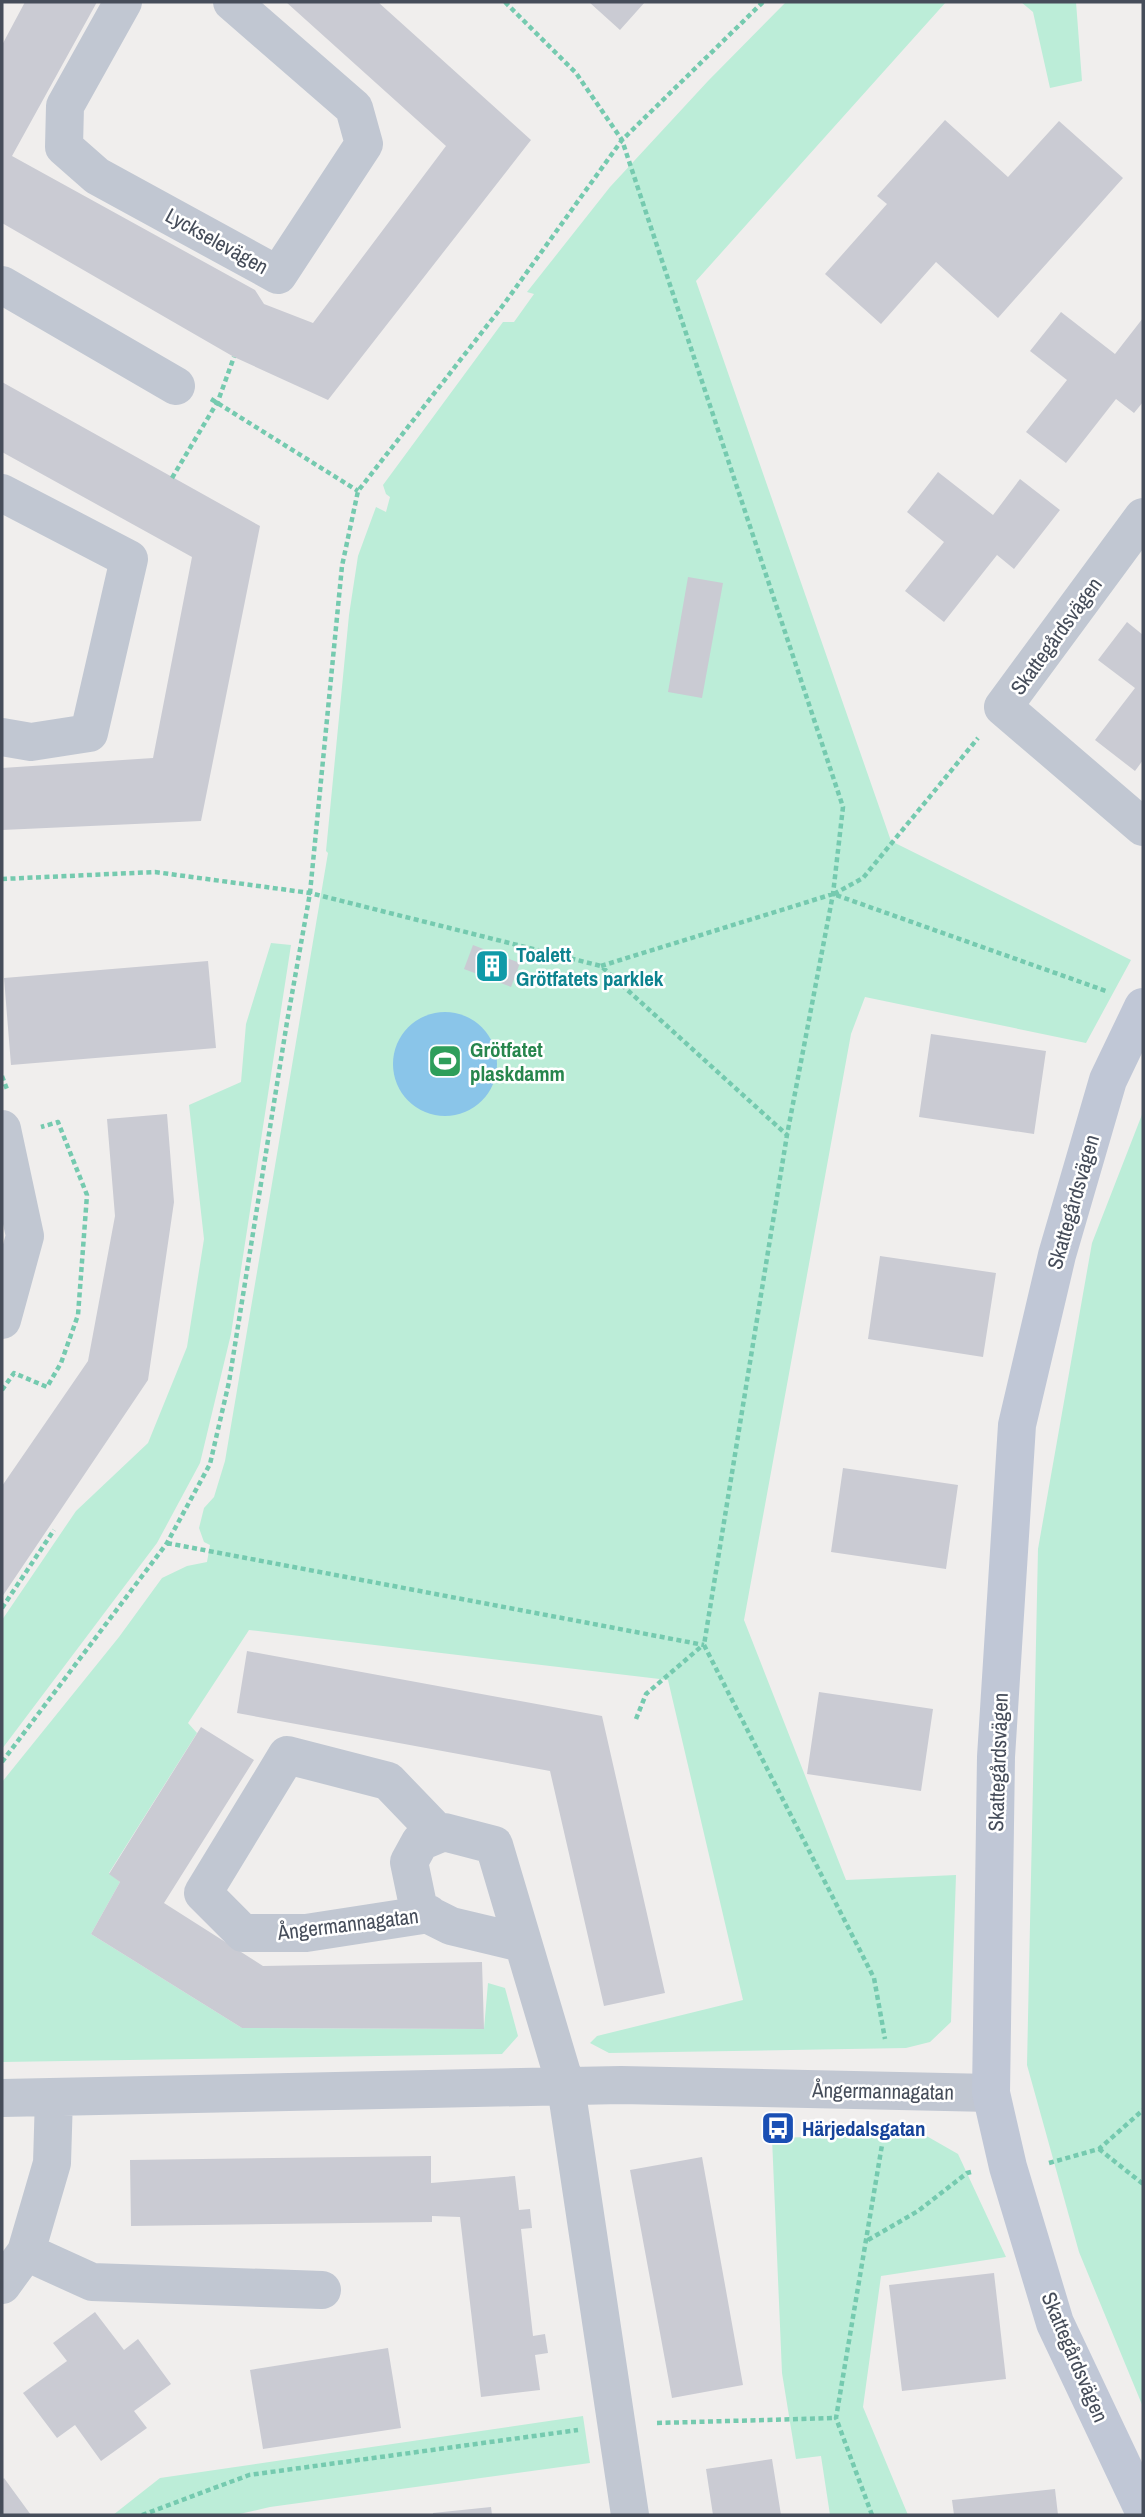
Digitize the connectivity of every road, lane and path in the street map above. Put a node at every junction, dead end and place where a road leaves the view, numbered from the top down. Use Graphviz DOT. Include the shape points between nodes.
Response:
graph roads {
  1 [pos="123,2"];
  2 [pos="232,2"];
  3 [pos="505,2"];
  4 [pos="515,2"];
  5 [pos="763,2"];
  6 [pos="511,7"];
  7 [pos="622,140"];
  8 [pos="2,285"];
  9 [pos="234,357"];
  10 [pos="176,386"];
  11 [pos="218,401"];
  12 [pos="172,478"];
  13 [pos="358,491"];
  14 [pos="2,493"];
  15 [pos="1143,517"];
  16 [pos="1003,707"];
  17 [pos="2,737"];
  18 [pos="1143,827"];
  19 [pos="2,879"];
  20 [pos="310,892"];
  21 [pos="833,894"];
  22 [pos="601,966"];
  23 [pos="1130,1001"];
  24 [pos="2,1129"];
  25 [pos="788,1135"];
  26 [pos="2,1320"];
  27 [pos="54,1530"];
  28 [pos="167,1543"];
  29 [pos="2,1608"];
  30 [pos="704,1645"];
  31 [pos="636,1719"];
  32 [pos="2,1762"];
  33 [pos="439,1834"];
  34 [pos="429,1914"];
  35 [pos="522,1943"];
  36 [pos="885,2039"];
  37 [pos="566,2087"];
  38 [pos="991,2093"];
  39 [pos="54,2097"];
  40 [pos="2,2098"];
  41 [pos="1143,2110"];
  42 [pos="882,2145"];
  43 [pos="967,2173"];
  44 [pos="1143,2184"];
  45 [pos="867,2241"];
  46 [pos="26,2252"];
  47 [pos="2,2285"];
  48 [pos="322,2290"];
  49 [pos="836,2418"];
  50 [pos="615,2425"];
  51 [pos="1143,2509"];
  52 [pos="142,2515"];
  53 [pos="630,2515"];
  54 [pos="872,2515"];
  1 -- 2 [label="street, Lyckselevägen" via="65,106 64,147 97,176 278,275 364,144 354,108"];
  3 -- 6 [label="path"];
  4 -- 6 [label="path"];
  5 -- 7 [label="path"];
  6 -- 7 [label="path" via="576,73"];
  7 -- 13 [label="path" via="504,304"];
  7 -- 21 [label="path" via="843,807"];
  8 -- 10 [label="street"];
  9 -- 11 [label="path"];
  10 -- 11 [label="path"];
  11 -- 12 [label="path"];
  11 -- 13 [label="path"];
  13 -- 20 [label="path" via="342,566"];
  14 -- 17 [label="street" via="129,559 89,733 31,742"];
  15 -- 16 [label="street, Skattegårdsvägen"];
  16 -- 18 [label="street, Skattegårdsvägen"];
  16 -- 21 [label="path" via="863,878"];
  19 -- 20 [label="path" via="155,872"];
  20 -- 22 [label="path"];
  20 -- 28 [label="path" via="229,1382 210,1464"];
  21 -- 22 [label="path"];
  21 -- 23 [label="path"];
  21 -- 25 [label="path"];
  22 -- 25 [label="path"];
  23 -- 38 [label="street, Skattegårdsvägen" via="1057,1255 1017,1425 996,1757"];
  24 -- 26 [label="street" via="26,1236"];
  25 -- 30 [label="path"];
  27 -- 29 [label="path"];
  28 -- 30 [label="path"];
  28 -- 32 [label="path"];
  30 -- 31 [label="path" via="646,1694"];
  30 -- 36 [label="path" via="874,1978"];
  33 -- 34 [label="street, Ångermannagatan" via="420,1842 409,1862 419,1910"];
  33 -- 34 [label="street, Ångermannagatan" via="388,1781 287,1755 203,1893 243,1933 306,1933"];
  33 -- 35 [label="street" via="494,1845"];
  34 -- 35 [label="street, Ångermannagatan" via="451,1926"];
  35 -- 37 [label="street"];
  37 -- 38 [label="street, Ångermannagatan"];
  37 -- 39 [label="street, Ångermannagatan"];
  37 -- 50 [label="street"];
  38 -- 51 [label="street, Skattegårdsvägen" via="1055,2323"];
  39 -- 40 [label="street, Ångermannagatan"];
  39 -- 46 [label="street" via="52,2163"];
  41 -- 44 [label="path" via="1099,2149"];
  42 -- 45 [label="path"];
  43 -- 45 [label="path" via="918,2211"];
  45 -- 49 [label="path"];
  46 -- 47 [label="street"];
  46 -- 48 [label="street" via="92,2282"];
  49 -- 50 [label="path"];
  49 -- 54 [label="path"];
  50 -- 52 [label="path" via="250,2475"];
  50 -- 53 [label="street"];
}
